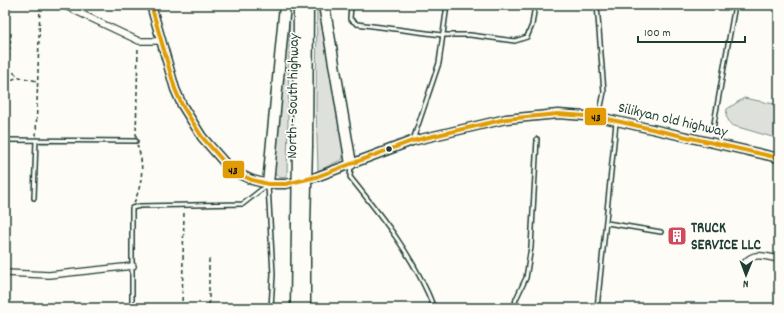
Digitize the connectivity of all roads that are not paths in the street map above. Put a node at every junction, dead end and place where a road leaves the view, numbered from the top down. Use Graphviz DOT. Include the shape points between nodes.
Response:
graph roads {
  1 [pos="63,5"];
  2 [pos="151,5"];
  3 [pos="284,5"];
  4 [pos="299,5"];
  5 [pos="308,5"];
  6 [pos="324,5"];
  7 [pos="350,5"];
  8 [pos="447,5"];
  9 [pos="535,5"];
  10 [pos="597,5"];
  11 [pos="735,5"];
  12 [pos="442,35"];
  13 [pos="162,40"];
  14 [pos="599,117"];
  15 [pos="616,121"];
  16 [pos="713,129"];
  17 [pos="537,139"];
  18 [pos="5,140"];
  19 [pos="36,140"];
  20 [pos="412,141"];
  21 [pos="136,142"];
  22 [pos="302,146"];
  23 [pos="779,158"];
  24 [pos="351,164"];
  25 [pos="268,184"];
  26 [pos="34,198"];
  27 [pos="607,223"];
  28 [pos="661,232"];
  29 [pos="301,240"];
  30 [pos="779,259"];
  31 [pos="745,263"];
  32 [pos="133,266"];
  33 [pos="5,273"];
  34 [pos="132,308"];
  35 [pos="271,308"];
  36 [pos="296,308"];
  37 [pos="304,308"];
  38 [pos="434,308"];
  39 [pos="514,308"];
  40 [pos="597,308"];
  1 -- 13 [label="street" via="139,41"];
  2 -- 13 [label="street, Silikyan old highway"];
  3 -- 25 [label="highway"];
  4 -- 22 [label="highway, North - South highway"];
  5 -- 22 [label="highway, North - South highway"];
  6 -- 24 [label="highway"];
  7 -- 12 [label="lane" via="350,19 357,24"];
  8 -- 12 [label="lane"];
  9 -- 12 [label="lane" via="527,37 515,41 470,35"];
  10 -- 14 [label="lane" via="604,92"];
  11 -- 16 [label="lane"];
  12 -- 20 [label="lane" via="439,63 418,130"];
  13 -- 25 [label="street, Silikyan old highway" via="175,89 202,138 236,173"];
  14 -- 15 [label="street, Silikyan old highway"];
  14 -- 20 [label="street, Silikyan old highway" via="558,114 506,119"];
  15 -- 23 [label="street, Silikyan old highway"];
  15 -- 27 [label="lane"];
  17 -- 39 [label="lane" via="532,247 526,278"];
  18 -- 19 [label="lane"];
  19 -- 21 [label="lane"];
  19 -- 26 [label="lane"];
  20 -- 24 [label="street, Silikyan old highway"];
  22 -- 29 [label="highway, North - South highway, bridge"];
  24 -- 25 [label="street, Silikyan old highway" via="316,177 286,184"];
  24 -- 38 [label="lane" via="350,177 406,251 425,284"];
  25 -- 32 [label="lane" via="243,204 132,208"];
  25 -- 35 [label="lane" via="273,274"];
  27 -- 28 [label="lane"];
  27 -- 40 [label="lane"];
  29 -- 36 [label="highway, North - South highway"];
  29 -- 37 [label="highway, North - South highway"];
  30 -- 31 [label="street" via="756,255"];
  32 -- 33 [label="street" via="49,275"];
  32 -- 34 [label="lane"];
}
